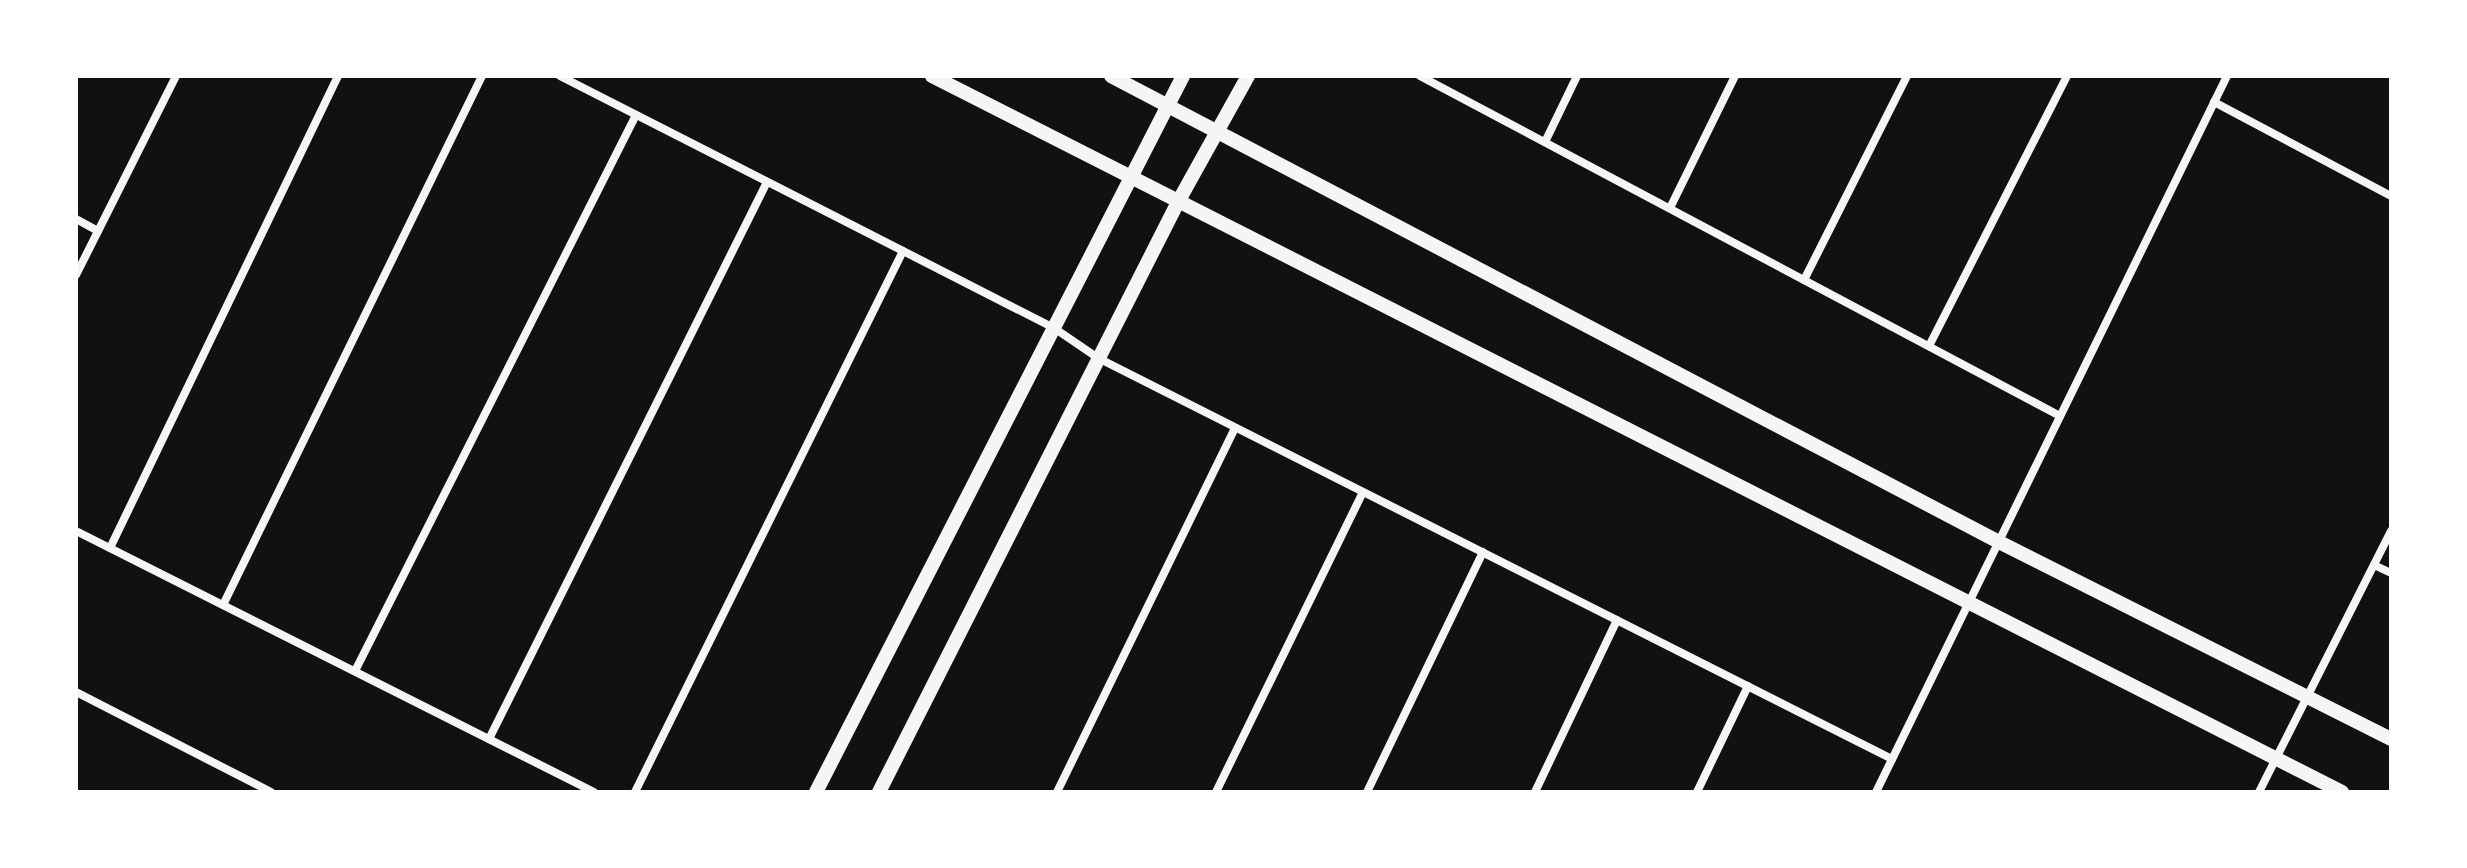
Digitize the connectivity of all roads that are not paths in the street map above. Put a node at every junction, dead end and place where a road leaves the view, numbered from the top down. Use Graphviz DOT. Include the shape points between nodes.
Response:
graph roads {
  1 [pos="176,76"];
  2 [pos="338,76"];
  3 [pos="482,76"];
  4 [pos="560,76"];
  5 [pos="932,76"];
  6 [pos="1111,76"];
  7 [pos="1183,76"];
  8 [pos="1248,76"];
  9 [pos="1577,76"];
  10 [pos="1735,76"];
  11 [pos="1907,76"];
  12 [pos="2067,76"];
  13 [pos="2227,76"];
  14 [pos="1425,77"];
  15 [pos="2214,102"];
  16 [pos="1168,105"];
  17 [pos="636,115"];
  18 [pos="1219,131"];
  19 [pos="1545,142"];
  20 [pos="1131,178"];
  21 [pos="767,182"];
  22 [pos="2391,196"];
  23 [pos="1178,202"];
  24 [pos="1670,208"];
  25 [pos="76,219"];
  26 [pos="98,231"];
  27 [pos="903,251"];
  28 [pos="76,275"];
  29 [pos="1804,280"];
  30 [pos="1054,328"];
  31 [pos="1929,346"];
  32 [pos="1098,358"];
  33 [pos="2060,416"];
  34 [pos="1235,428"];
  35 [pos="1363,492"];
  36 [pos="76,531"];
  37 [pos="2391,531"];
  38 [pos="1999,542"];
  39 [pos="110,548"];
  40 [pos="1483,552"];
  41 [pos="2374,565"];
  42 [pos="2391,573"];
  43 [pos="1969,603"];
  44 [pos="223,605"];
  45 [pos="1617,620"];
  46 [pos="355,671"];
  47 [pos="1748,686"];
  48 [pos="76,692"];
  49 [pos="2308,696"];
  50 [pos="489,739"];
  51 [pos="2391,739"];
  52 [pos="1892,759"];
  53 [pos="2276,759"];
  54 [pos="271,792"];
  55 [pos="594,792"];
  56 [pos="635,792"];
  57 [pos="816,792"];
  58 [pos="879,792"];
  59 [pos="1057,792"];
  60 [pos="1216,792"];
  61 [pos="1367,792"];
  62 [pos="1535,792"];
  63 [pos="1697,792"];
  64 [pos="1876,792"];
  65 [pos="2259,792"];
  66 [pos="2342,792"];
  1 -- 26 [label="street"];
  2 -- 39 [label="street"];
  3 -- 44 [label="street"];
  4 -- 17 [label="street"];
  5 -- 20 [label="street"];
  6 -- 16 [label="street"];
  7 -- 16 [label="street"];
  8 -- 18 [label="street"];
  9 -- 19 [label="street"];
  10 -- 24 [label="street"];
  11 -- 29 [label="street"];
  12 -- 31 [label="street"];
  13 -- 15 [label="street"];
  14 -- 19 [label="street"];
  15 -- 22 [label="street"];
  15 -- 33 [label="street"];
  16 -- 18 [label="street"];
  16 -- 20 [label="street"];
  17 -- 21 [label="street"];
  17 -- 46 [label="street"];
  18 -- 23 [label="street"];
  18 -- 38 [label="street"];
  19 -- 24 [label="street"];
  20 -- 23 [label="street"];
  20 -- 30 [label="street"];
  21 -- 27 [label="street"];
  21 -- 50 [label="street"];
  23 -- 32 [label="street"];
  23 -- 43 [label="street"];
  24 -- 29 [label="street"];
  25 -- 26 [label="street"];
  26 -- 28 [label="street"];
  27 -- 30 [label="street"];
  27 -- 56 [label="street"];
  29 -- 31 [label="street"];
  30 -- 32 [label="street"];
  30 -- 57 [label="street"];
  31 -- 33 [label="street"];
  32 -- 34 [label="street"];
  32 -- 58 [label="street"];
  33 -- 38 [label="street"];
  34 -- 35 [label="street"];
  34 -- 59 [label="street"];
  35 -- 40 [label="street"];
  35 -- 60 [label="street"];
  36 -- 39 [label="street"];
  37 -- 41 [label="street"];
  38 -- 43 [label="street"];
  38 -- 49 [label="street"];
  39 -- 44 [label="street"];
  40 -- 45 [label="street"];
  40 -- 61 [label="street"];
  41 -- 42 [label="street"];
  41 -- 49 [label="street"];
  43 -- 52 [label="street"];
  43 -- 53 [label="street"];
  44 -- 46 [label="street"];
  45 -- 47 [label="street"];
  45 -- 62 [label="street"];
  46 -- 50 [label="street"];
  47 -- 52 [label="street"];
  47 -- 63 [label="street"];
  48 -- 54 [label="street"];
  49 -- 51 [label="street"];
  49 -- 53 [label="street"];
  50 -- 55 [label="street"];
  52 -- 64 [label="street"];
  53 -- 65 [label="street"];
  53 -- 66 [label="street"];
}
